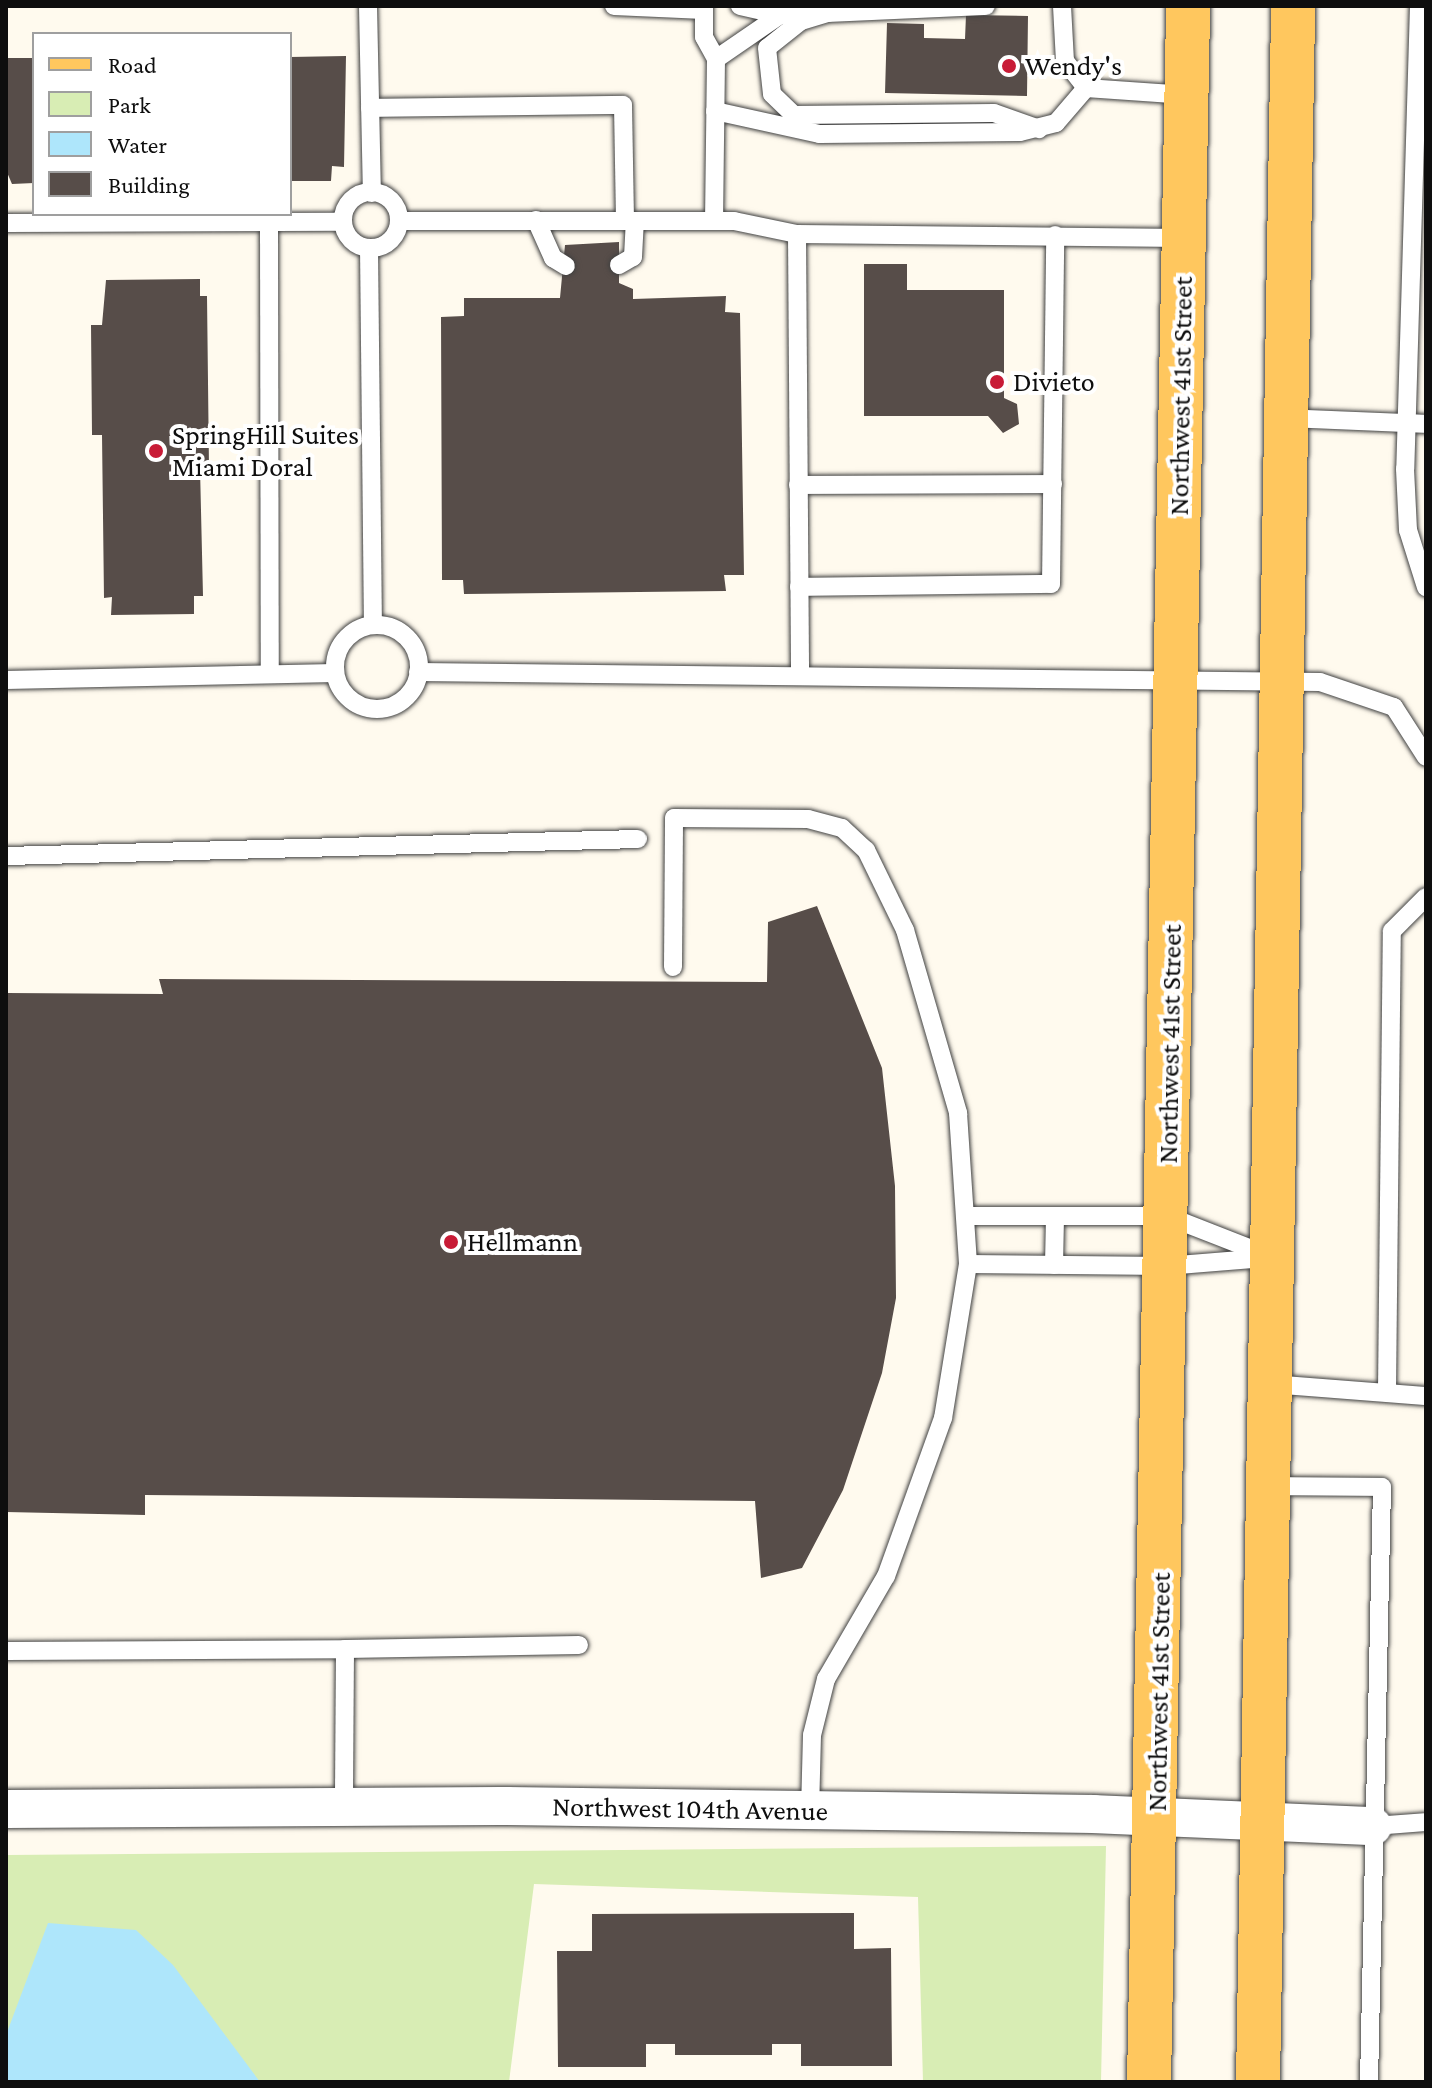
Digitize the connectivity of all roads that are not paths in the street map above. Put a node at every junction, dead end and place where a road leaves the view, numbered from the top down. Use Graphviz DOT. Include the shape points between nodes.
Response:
graph roads {
  1 [pos="368,6"];
  2 [pos="614,6"];
  3 [pos="740,6"];
  4 [pos="986,6"];
  5 [pos="1062,6"];
  6 [pos="1188,6"];
  7 [pos="1293,6"];
  8 [pos="1419,6"];
  9 [pos="704,8"];
  10 [pos="841,9"];
  11 [pos="780,15"];
  12 [pos="716,59"];
  13 [pos="1086,88"];
  14 [pos="1187,95"];
  15 [pos="370,108"];
  16 [pos="715,111"];
  17 [pos="1039,129"];
  18 [pos="372,193"];
  19 [pos="536,220"];
  20 [pos="399,221"];
  21 [pos="630,221"];
  22 [pos="714,221"];
  23 [pos="343,222"];
  24 [pos="6,223"];
  25 [pos="269,223"];
  26 [pos="797,234"];
  27 [pos="1055,235"];
  28 [pos="1184,238"];
  29 [pos="369,248"];
  30 [pos="619,265"];
  31 [pos="566,266"];
  32 [pos="1420,335"];
  33 [pos="1285,418"];
  34 [pos="1417,423"];
  35 [pos="1053,484"];
  36 [pos="798,485"];
  37 [pos="1418,541"];
  38 [pos="799,587"];
  39 [pos="1426,587"];
  40 [pos="373,625"];
  41 [pos="418,672"];
  42 [pos="335,673"];
  43 [pos="270,674"];
  44 [pos="1177,675"];
  45 [pos="800,676"];
  46 [pos="6,680"];
  47 [pos="1280,680"];
  48 [pos="1426,757"];
  49 [pos="638,839"];
  50 [pos="6,856"];
  51 [pos="1426,897"];
  52 [pos="673,967"];
  53 [pos="968,1216"];
  54 [pos="1055,1216"];
  55 [pos="1167,1216"];
  56 [pos="1272,1257"];
  57 [pos="968,1264"];
  58 [pos="1054,1265"];
  59 [pos="1166,1266"];
  60 [pos="1270,1384"];
  61 [pos="1387,1391"];
  62 [pos="1426,1396"];
  63 [pos="1268,1486"];
  64 [pos="579,1645"];
  65 [pos="345,1649"];
  66 [pos="6,1651"];
  67 [pos="344,1807"];
  68 [pos="6,1809"];
  69 [pos="810,1810"];
  70 [pos="1157,1818"];
  71 [pos="1426,1822"];
  72 [pos="1263,1825"];
  73 [pos="1373,1826"];
  74 [pos="1149,2082"];
  75 [pos="1258,2082"];
  76 [pos="1369,2082"];
  1 -- 15 [label="lane"];
  2 -- 9 [label="lane"];
  3 -- 11 [label="lane"];
  4 -- 10 [label="lane"];
  5 -- 13 [label="lane" via="1065,61"];
  6 -- 14 [label="main road, Northwest 41st Street"];
  7 -- 33 [label="main road"];
  8 -- 32 [label="lane"];
  9 -- 12 [label="lane" via="704,37"];
  10 -- 11 [label="lane"];
  10 -- 17 [label="lane" via="801,21 767,48 772,94 794,115 994,113"];
  11 -- 12 [label="lane"];
  12 -- 16 [label="lane"];
  13 -- 14 [label="lane"];
  13 -- 17 [label="lane" via="1056,123"];
  14 -- 28 [label="main road, Northwest 41st Street"];
  15 -- 18 [label="lane"];
  15 -- 21 [label="lane" via="623,105"];
  16 -- 17 [label="lane" via="820,134"];
  16 -- 22 [label="lane"];
  18 -- 20 [label="lane" via="391,201"];
  18 -- 23 [label="lane" via="348,205"];
  19 -- 20 [label="lane"];
  19 -- 21 [label="lane"];
  19 -- 31 [label="lane" via="553,258"];
  20 -- 29 [label="lane" via="390,240"];
  21 -- 22 [label="lane"];
  21 -- 30 [label="lane" via="633,257"];
  22 -- 26 [label="lane"];
  23 -- 25 [label="lane"];
  23 -- 29 [label="lane" via="349,237"];
  24 -- 25 [label="lane"];
  25 -- 43 [label="lane"];
  26 -- 27 [label="lane"];
  26 -- 36 [label="lane"];
  27 -- 28 [label="lane"];
  27 -- 35 [label="lane"];
  28 -- 44 [label="main road, Northwest 41st Street"];
  29 -- 40 [label="lane"];
  32 -- 34 [label="lane"];
  33 -- 34 [label="lane"];
  33 -- 47 [label="main road"];
  34 -- 37 [label="lane"];
  35 -- 36 [label="lane"];
  35 -- 38 [label="lane" via="1051,584"];
  36 -- 38 [label="lane"];
  37 -- 39 [label="lane"];
  38 -- 45 [label="lane"];
  40 -- 41 [label="lane" via="406,637"];
  40 -- 42 [label="lane" via="344,641"];
  41 -- 42 [label="lane" via="400,702 377,709 354,703"];
  41 -- 45 [label="lane"];
  42 -- 43 [label="lane"];
  43 -- 46 [label="lane"];
  44 -- 45 [label="lane"];
  44 -- 47 [label="lane"];
  44 -- 55 [label="main road, Northwest 41st Street"];
  47 -- 48 [label="lane" via="1349,687 1394,707"];
  47 -- 56 [label="main road"];
  49 -- 50 [label="lane"];
  51 -- 61 [label="lane" via="1392,931"];
  52 -- 53 [label="lane" via="674,818 808,819 852,836 888,892 933,1012 958,1113"];
  53 -- 54 [label="lane"];
  53 -- 57 [label="lane"];
  54 -- 55 [label="lane"];
  54 -- 58 [label="lane"];
  55 -- 56 [label="lane"];
  55 -- 59 [label="main road, Northwest 41st Street"];
  56 -- 59 [label="lane"];
  56 -- 60 [label="main road"];
  57 -- 58 [label="lane"];
  57 -- 69 [label="lane" via="957,1347 924,1481 886,1576 815,1712"];
  58 -- 59 [label="lane"];
  59 -- 70 [label="main road, Northwest 41st Street"];
  60 -- 61 [label="lane"];
  60 -- 63 [label="main road"];
  61 -- 62 [label="lane"];
  63 -- 72 [label="main road"];
  63 -- 73 [label="lane" via="1382,1487"];
  64 -- 65 [label="lane"];
  65 -- 66 [label="lane"];
  65 -- 67 [label="lane"];
  67 -- 68 [label="street, Northwest 104th Avenue"];
  67 -- 69 [label="street, Northwest 104th Avenue"];
  69 -- 70 [label="street, Northwest 104th Avenue"];
  70 -- 72 [label="street, Northwest 104th Avenue"];
  70 -- 74 [label="main road, Northwest 41st Street"];
  71 -- 73 [label="lane"];
  72 -- 73 [label="street, Northwest 104th Avenue"];
  72 -- 75 [label="main road"];
  73 -- 76 [label="lane"];
}
